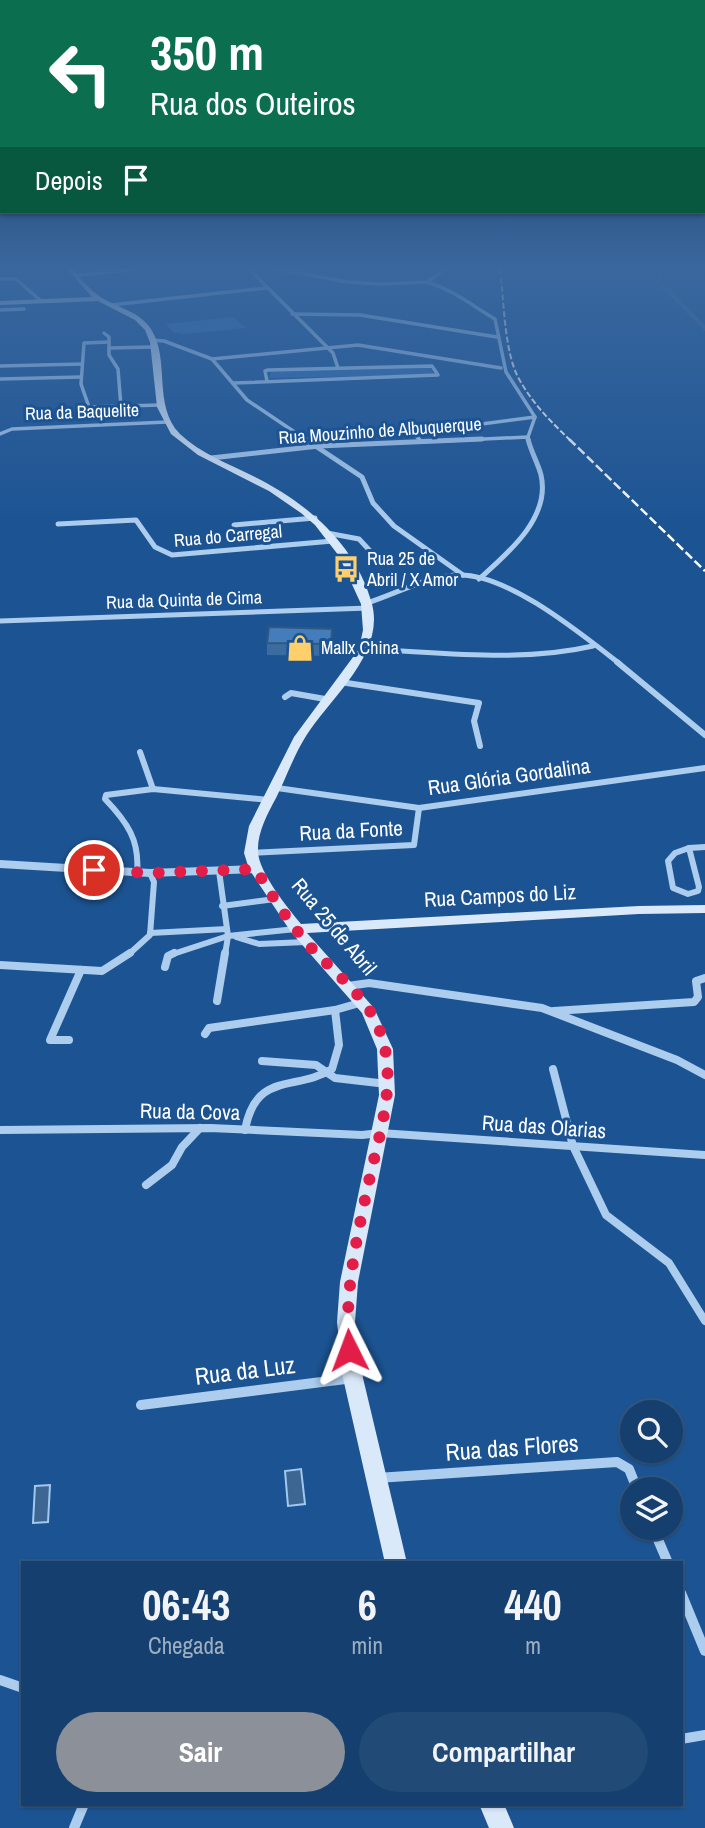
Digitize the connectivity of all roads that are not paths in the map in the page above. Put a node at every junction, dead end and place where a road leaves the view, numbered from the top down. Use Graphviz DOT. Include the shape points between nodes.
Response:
graph roads {
  1 [pos="83,354"];
  2 [pos="110,354"];
  3 [pos="153,354"];
  4 [pos="200,354"];
  5 [pos="261,354"];
  6 [pos="333,354"];
  7 [pos="418,354"];
  8 [pos="499,354"];
  9 [pos="435,357"];
  10 [pos="212,359"];
  11 [pos="82,364"];
  12 [pos="0,366"];
  13 [pos="432,366"];
  14 [pos="338,368"];
  15 [pos="501,368"];
  16 [pos="81,377"];
  17 [pos="0,379"];
  18 [pos="267,381"];
  19 [pos="234,383"];
  20 [pos="160,405"];
  21 [pos="121,407"];
  22 [pos="535,417"];
  23 [pos="167,422"];
  24 [pos="0,434"];
  25 [pos="528,437"];
  26 [pos="420,440"];
  27 [pos="319,446"];
  28 [pos="230,461"];
  29 [pos="315,518"];
  30 [pos="58,524"];
  31 [pos="234,525"];
  32 [pos="330,537"];
  33 [pos="372,553"];
  34 [pos="463,575"];
  35 [pos="479,579"];
  36 [pos="368,605"];
  37 [pos="0,621"];
  38 [pos="593,646"];
  39 [pos="364,649"];
  40 [pos="337,682"];
  41 [pos="285,698"];
  42 [pos="325,699"];
  43 [pos="705,735"];
  44 [pos="480,746"];
  45 [pos="140,752"];
  46 [pos="705,768"];
  47 [pos="153,789"];
  48 [pos="273,794"];
  49 [pos="419,808"];
  50 [pos="705,847"];
  51 [pos="689,848"];
  52 [pos="251,853"];
  53 [pos="0,864"];
  54 [pos="256,869"];
  55 [pos="219,872"];
  56 [pos="143,873"];
  57 [pos="696,874"];
  58 [pos="705,875"];
  59 [pos="275,899"];
  60 [pos="222,906"];
  61 [pos="705,909"];
  62 [pos="296,929"];
  63 [pos="227,932"];
  64 [pos="150,933"];
  65 [pos="306,942"];
  66 [pos="0,965"];
  67 [pos="165,967"];
  68 [pos="81,970"];
  69 [pos="705,978"];
  70 [pos="348,986"];
  71 [pos="217,1001"];
  72 [pos="363,1002"];
  73 [pos="335,1010"];
  74 [pos="550,1011"];
  75 [pos="205,1034"];
  76 [pos="69,1040"];
  77 [pos="262,1061"];
  78 [pos="553,1069"];
  79 [pos="327,1073"];
  80 [pos="705,1075"];
  81 [pos="387,1084"];
  82 [pos="200,1128"];
  83 [pos="0,1130"];
  84 [pos="245,1130"];
  85 [pos="380,1133"];
  86 [pos="573,1146"];
  87 [pos="705,1155"];
  88 [pos="146,1185"];
  89 [pos="705,1321"];
  90 [pos="353,1378"];
  91 [pos="141,1405"];
  92 [pos="632,1477"];
  93 [pos="375,1478"];
  94 [pos="658,1540"];
  95 [pos="396,1561"];
  96 [pos="667,1561"];
  97 [pos="683,1598"];
  98 [pos="705,1651"];
  99 [pos="0,1680"];
  100 [pos="21,1687"];
  101 [pos="705,1735"];
  102 [pos="683,1739"];
  103 [pos="84,1806"];
  104 [pos="492,1806"];
  105 [pos="74,1828"];
  106 [pos="502,1828"];
  1 -- 11 [label="street"];
  2 -- 21 [label="street" via="118,366"];
  3 -- 20 [label="main road"];
  4 -- 10 [label="street"];
  5 -- 10 [label="street"];
  6 -- 14 [label="street"];
  7 -- 9 [label="street"];
  8 -- 15 [label="street"];
  9 -- 13 [label="street"];
  9 -- 15 [label="street"];
  10 -- 19 [label="street"];
  11 -- 12 [label="street"];
  11 -- 16 [label="street"];
  13 -- 14 [label="street"];
  13 -- 18 [label="street" via="438,376"];
  14 -- 18 [label="street" via="266,370"];
  15 -- 22 [label="street"];
  16 -- 17 [label="street"];
  16 -- 21 [label="street" via="89,407"];
  18 -- 19 [label="street"];
  19 -- 27 [label="street" via="267,415"];
  20 -- 21 [label="street"];
  20 -- 23 [label="main road"];
  22 -- 25 [label="street"];
  22 -- 26 [label="street" via="413,433"];
  23 -- 24 [label="street, Rua da Baquelite" via="12,429"];
  23 -- 28 [label="main road" via="188,445 211,458"];
  25 -- 26 [label="street, Rua Mouzinho de Albuquerque"];
  25 -- 35 [label="street" via="542,481 534,515 513,547"];
  26 -- 27 [label="street, Rua Mouzinho de Albuquerque"];
  27 -- 28 [label="street, Rua Mouzinho de Albuquerque"];
  27 -- 34 [label="street" via="362,477 370,499 386,517"];
  28 -- 29 [label="main road"];
  29 -- 31 [label="street"];
  29 -- 32 [label="main road"];
  30 -- 32 [label="street, Rua do Carregal" via="136,519 160,552 173,555"];
  32 -- 33 [label="street, Rua do Carregal" via="359,539"];
  32 -- 36 [label="main road"];
  34 -- 35 [label="street"];
  34 -- 36 [label="street, Rua da Quinta de Cima"];
  35 -- 38 [label="street" via="532,603"];
  36 -- 37 [label="street, Rua da Quinta de Cima"];
  36 -- 39 [label="main road"];
  38 -- 39 [label="street" via="483,654"];
  38 -- 43 [label="street"];
  39 -- 40 [label="main road"];
  40 -- 42 [label="main road"];
  40 -- 44 [label="street" via="479,703 474,721"];
  41 -- 42 [label="street" via="291,692"];
  42 -- 48 [label="main road" via="300,737"];
  45 -- 47 [label="street"];
  46 -- 49 [label="street, Rua Glória Gordalina"];
  47 -- 48 [label="street, Rua Glória Gordalina"];
  47 -- 56 [label="street, Rua Glória Gordalina" via="106,795 104,799 136,838"];
  48 -- 49 [label="street, Rua Glória Gordalina"];
  48 -- 52 [label="main road" via="253,832"];
  49 -- 52 [label="street, Rua da Fonte" via="414,845"];
  50 -- 51 [label="street"];
  51 -- 57 [label="street"];
  51 -- 57 [label="street" via="668,860 673,888 688,894 698,891"];
  52 -- 54 [label="main road, Rua 25 de Abril"];
  53 -- 56 [label="street"];
  54 -- 55 [label="street"];
  54 -- 59 [label="main road, Rua 25 de Abril"];
  55 -- 56 [label="street"];
  55 -- 60 [label="street"];
  56 -- 64 [label="street" via="154,882"];
  57 -- 58 [label="street"];
  59 -- 60 [label="street"];
  59 -- 62 [label="main road, Rua 25 de Abril"];
  60 -- 63 [label="street"];
  61 -- 62 [label="main road, Rua Campos do Liz"];
  62 -- 63 [label="street"];
  62 -- 65 [label="main road, Rua 25 de Abril"];
  63 -- 64 [label="street"];
  63 -- 65 [label="street" via="259,944"];
  63 -- 67 [label="street" via="221,941 177,951"];
  63 -- 71 [label="street"];
  64 -- 68 [label="street" via="119,963 102,971"];
  65 -- 70 [label="main road, Rua 25 de Abril"];
  66 -- 68 [label="street"];
  68 -- 76 [label="street" via="50,1040"];
  69 -- 74 [label="street" via="696,981 698,997 694,1002"];
  70 -- 72 [label="main road, Rua 25 de Abril"];
  70 -- 74 [label="street" via="369,983"];
  72 -- 73 [label="street"];
  72 -- 81 [label="main road, Rua 25 de Abril" via="383,1040"];
  73 -- 75 [label="street" via="209,1028"];
  73 -- 79 [label="street" via="337,1060"];
  74 -- 80 [label="street"];
  77 -- 79 [label="street" via="316,1065"];
  78 -- 86 [label="street"];
  79 -- 81 [label="street"];
  79 -- 84 [label="street" via="311,1082 278,1084 249,1110"];
  81 -- 85 [label="main road, Rua 25 de Abril"];
  82 -- 83 [label="street, Rua da Cova"];
  82 -- 84 [label="street, Rua da Cova"];
  82 -- 88 [label="street" via="172,1165"];
  84 -- 85 [label="street, Rua da Cova"];
  85 -- 86 [label="street, Rua das Olarias"];
  85 -- 90 [label="main road, Rua 25 de Abril" via="349,1282 346,1322"];
  86 -- 87 [label="street, Rua das Olarias"];
  86 -- 89 [label="street" via="606,1216 669,1262"];
  90 -- 91 [label="street, Rua da Luz"];
  90 -- 93 [label="main road, Rua 25 de Abril"];
  92 -- 93 [label="street, Rua das Flores" via="617,1462"];
  93 -- 95 [label="main road, Rua 25 de Abril"];
  94 -- 96 [label="street"];
  97 -- 98 [label="street"];
  99 -- 100 [label="street"];
  101 -- 102 [label="street"];
  103 -- 105 [label="street"];
  104 -- 106 [label="main road"];
}
